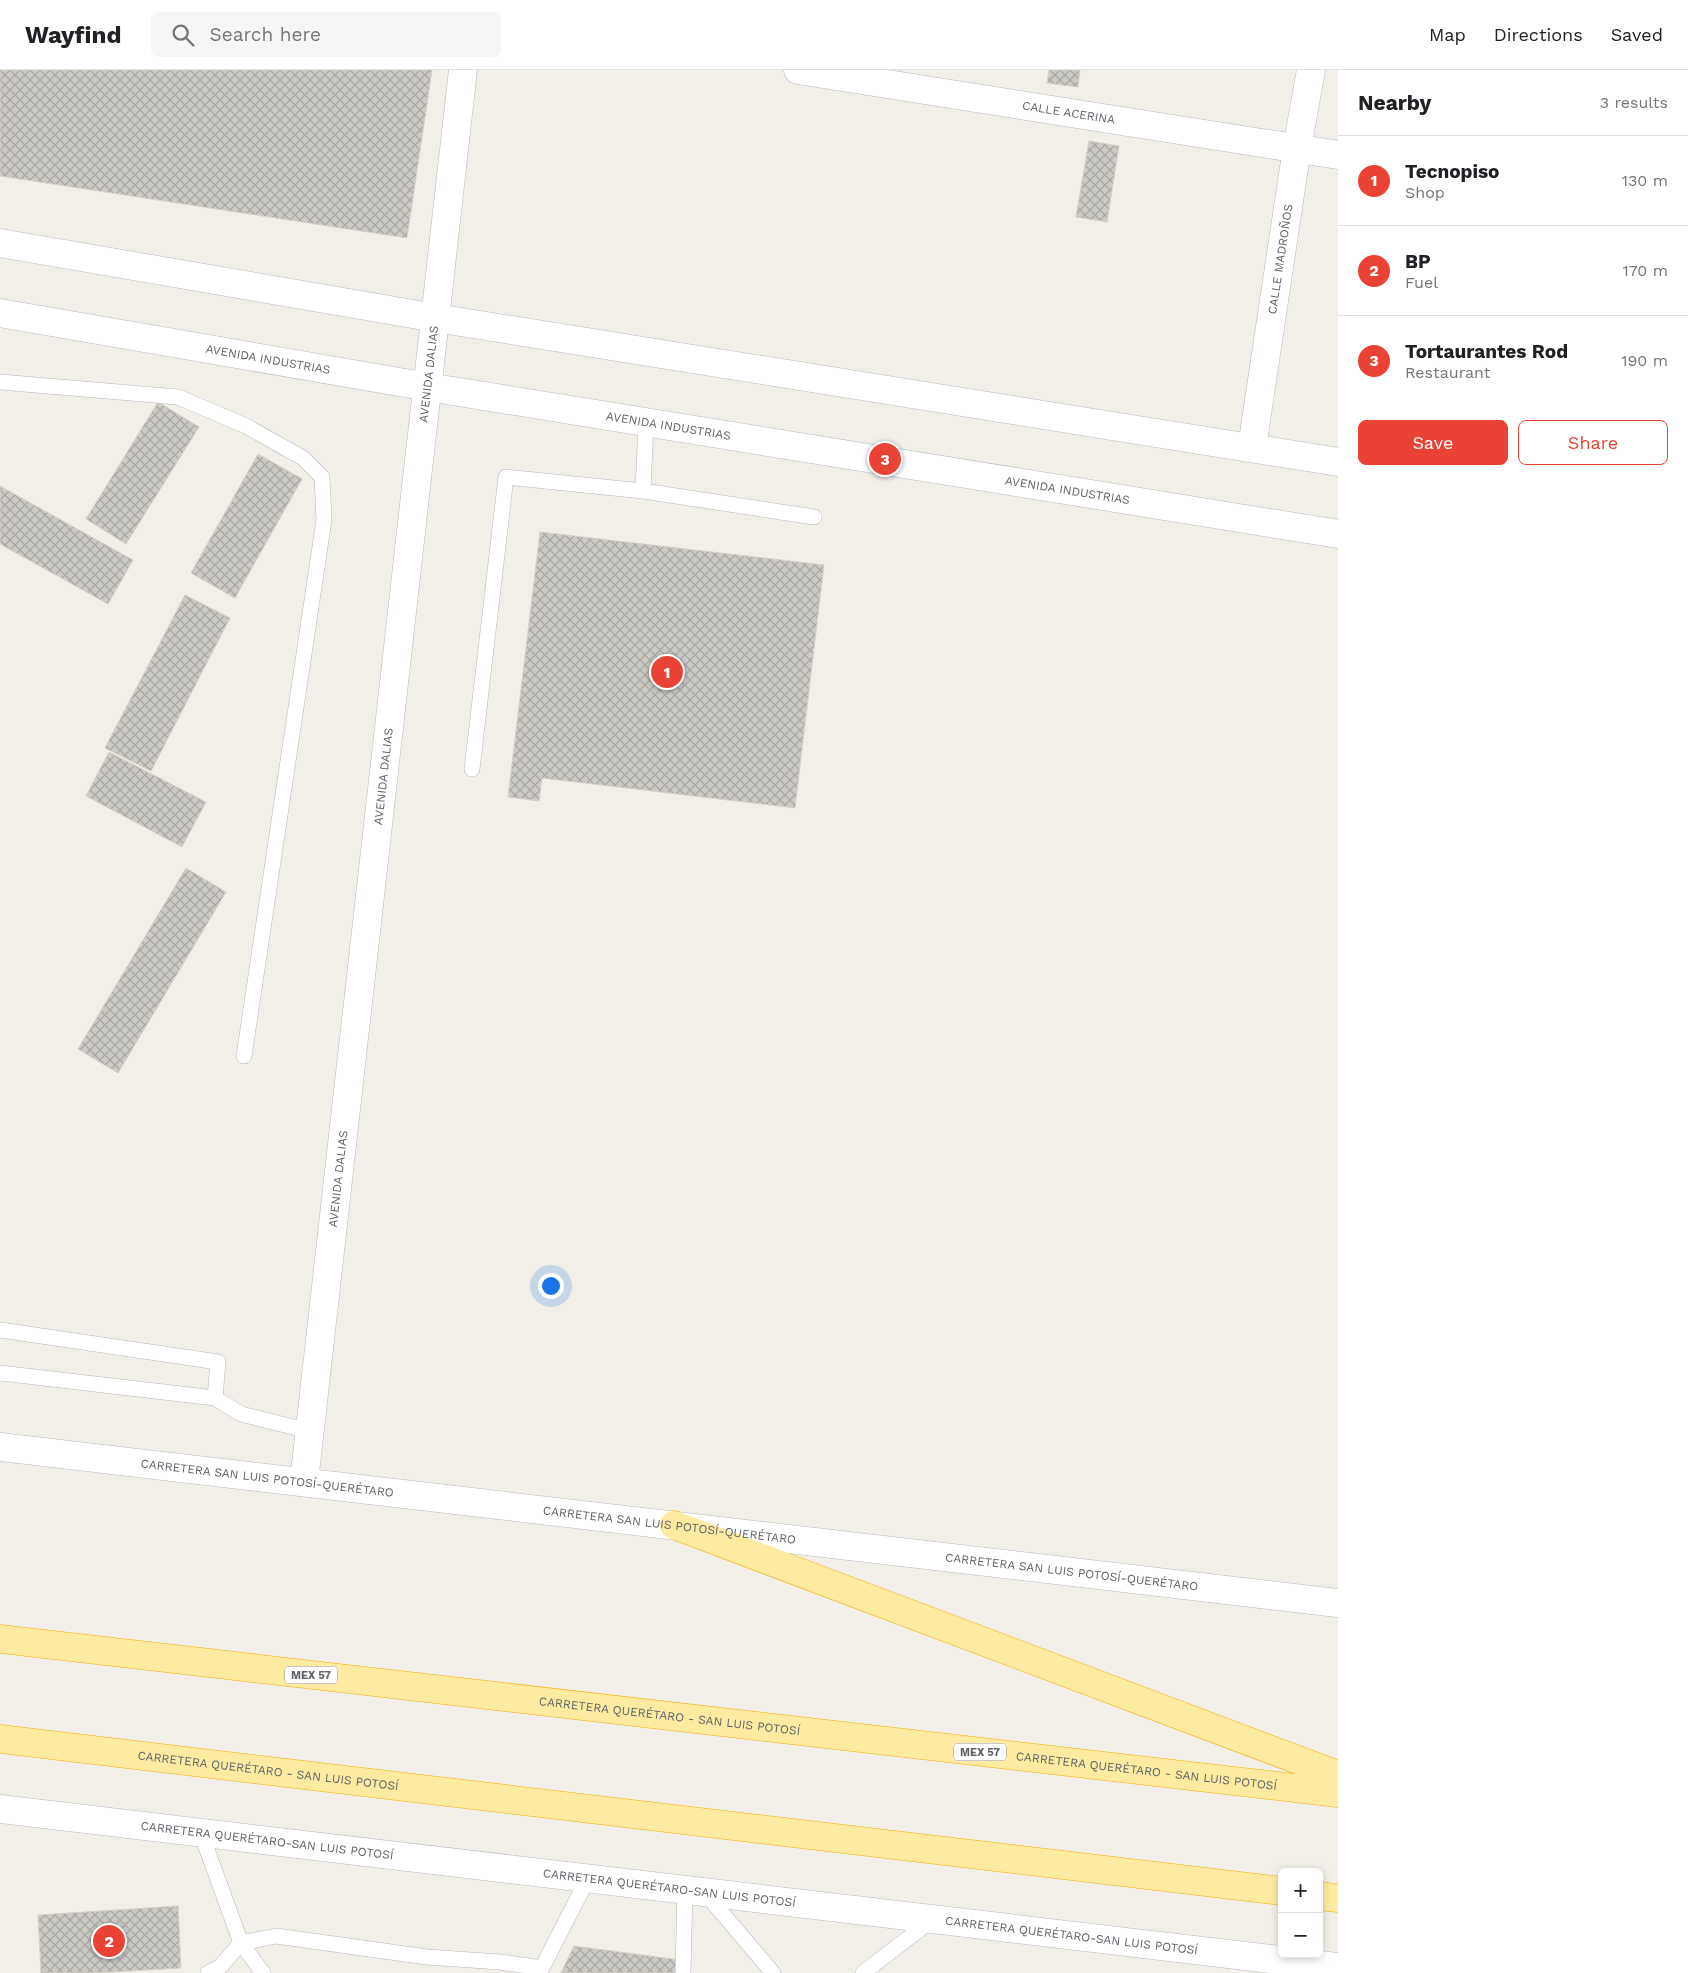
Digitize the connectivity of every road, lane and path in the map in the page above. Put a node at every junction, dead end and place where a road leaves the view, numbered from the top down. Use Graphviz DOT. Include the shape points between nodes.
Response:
graph roads {
  1 [pos="463,70"];
  2 [pos="798,70"];
  3 [pos="1311,70"];
  4 [pos="1297,148"];
  5 [pos="1338,155"];
  6 [pos="0,243"];
  7 [pos="0,314"];
  8 [pos="436,318"];
  9 [pos="0,382"];
  10 [pos="428,387"];
  11 [pos="646,422"];
  12 [pos="1252,448"];
  13 [pos="1338,462"];
  14 [pos="644,491"];
  15 [pos="814,517"];
  16 [pos="1338,534"];
  17 [pos="472,769"];
  18 [pos="244,1056"];
  19 [pos="0,1330"];
  20 [pos="0,1373"];
  21 [pos="215,1398"];
  22 [pos="310,1431"];
  23 [pos="0,1447"];
  24 [pos="304,1482"];
  25 [pos="674,1525"];
  26 [pos="1338,1602"];
  27 [pos="0,1639"];
  28 [pos="0,1739"];
  29 [pos="1338,1775"];
  30 [pos="1338,1794"];
  31 [pos="0,1809"];
  32 [pos="201,1833"];
  33 [pos="588,1878"];
  34 [pos="694,1891"];
  35 [pos="1278,1891"];
  36 [pos="1323,1896"];
  37 [pos="1338,1898"];
  38 [pos="934,1919"];
  39 [pos="241,1943"];
  40 [pos="1338,1967"];
  41 [pos="539,1970"];
  42 [pos="208,1973"];
  43 [pos="263,1973"];
  44 [pos="683,1973"];
  45 [pos="773,1973"];
  46 [pos="863,1973"];
  1 -- 8 [label="main road, AVENIDA DALIAS"];
  2 -- 4 [label="main road, CALLE ACERINA"];
  3 -- 4 [label="main road, CALLE MADROÑOS"];
  4 -- 5 [label="main road, CALLE ACERINA"];
  4 -- 12 [label="main road, CALLE MADROÑOS"];
  6 -- 8 [label="main road"];
  7 -- 10 [label="main road, AVENIDA INDUSTRIAS"];
  8 -- 10 [label="main road, AVENIDA DALIAS"];
  8 -- 12 [label="main road"];
  9 -- 18 [label="lane" via="178,398 246,426 303,458 322,477 324,520"];
  10 -- 11 [label="main road, AVENIDA INDUSTRIAS"];
  10 -- 22 [label="main road, AVENIDA DALIAS"];
  11 -- 14 [label="lane"];
  11 -- 16 [label="main road, AVENIDA INDUSTRIAS"];
  12 -- 13 [label="main road"];
  14 -- 15 [label="lane"];
  14 -- 17 [label="lane" via="506,477"];
  19 -- 21 [label="lane" via="218,1362"];
  20 -- 21 [label="lane"];
  21 -- 22 [label="lane" via="241,1414"];
  22 -- 24 [label="main road, AVENIDA DALIAS"];
  23 -- 24 [label="main road, CARRETERA SAN LUIS POTOSÍ-QUERÉTARO"];
  24 -- 25 [label="main road, CARRETERA SAN LUIS POTOSÍ-QUERÉTARO"];
  25 -- 26 [label="main road, CARRETERA SAN LUIS POTOSÍ-QUERÉTARO"];
  25 -- 29 [label="highway"];
  27 -- 30 [label="highway, CARRETERA QUERÉTARO - SAN LUIS POTOSÍ / MEX 57"];
  28 -- 35 [label="highway, CARRETERA QUERÉTARO - SAN LUIS POTOSÍ"];
  31 -- 32 [label="main road, CARRETERA QUERÉTARO-SAN LUIS POTOSÍ"];
  32 -- 33 [label="main road, CARRETERA QUERÉTARO-SAN LUIS POTOSÍ"];
  32 -- 39 [label="lane"];
  33 -- 34 [label="main road, CARRETERA QUERÉTARO-SAN LUIS POTOSÍ"];
  33 -- 41 [label="lane"];
  34 -- 38 [label="main road, CARRETERA QUERÉTARO-SAN LUIS POTOSÍ"];
  34 -- 44 [label="lane"];
  34 -- 45 [label="lane"];
  36 -- 37 [label="highway"];
  38 -- 40 [label="main road, CARRETERA QUERÉTARO-SAN LUIS POTOSÍ"];
  38 -- 46 [label="lane"];
  39 -- 41 [label="lane" via="276,1936 427,1957 500,1962"];
  39 -- 42 [label="lane" via="220,1967"];
  39 -- 43 [label="lane"];
}
